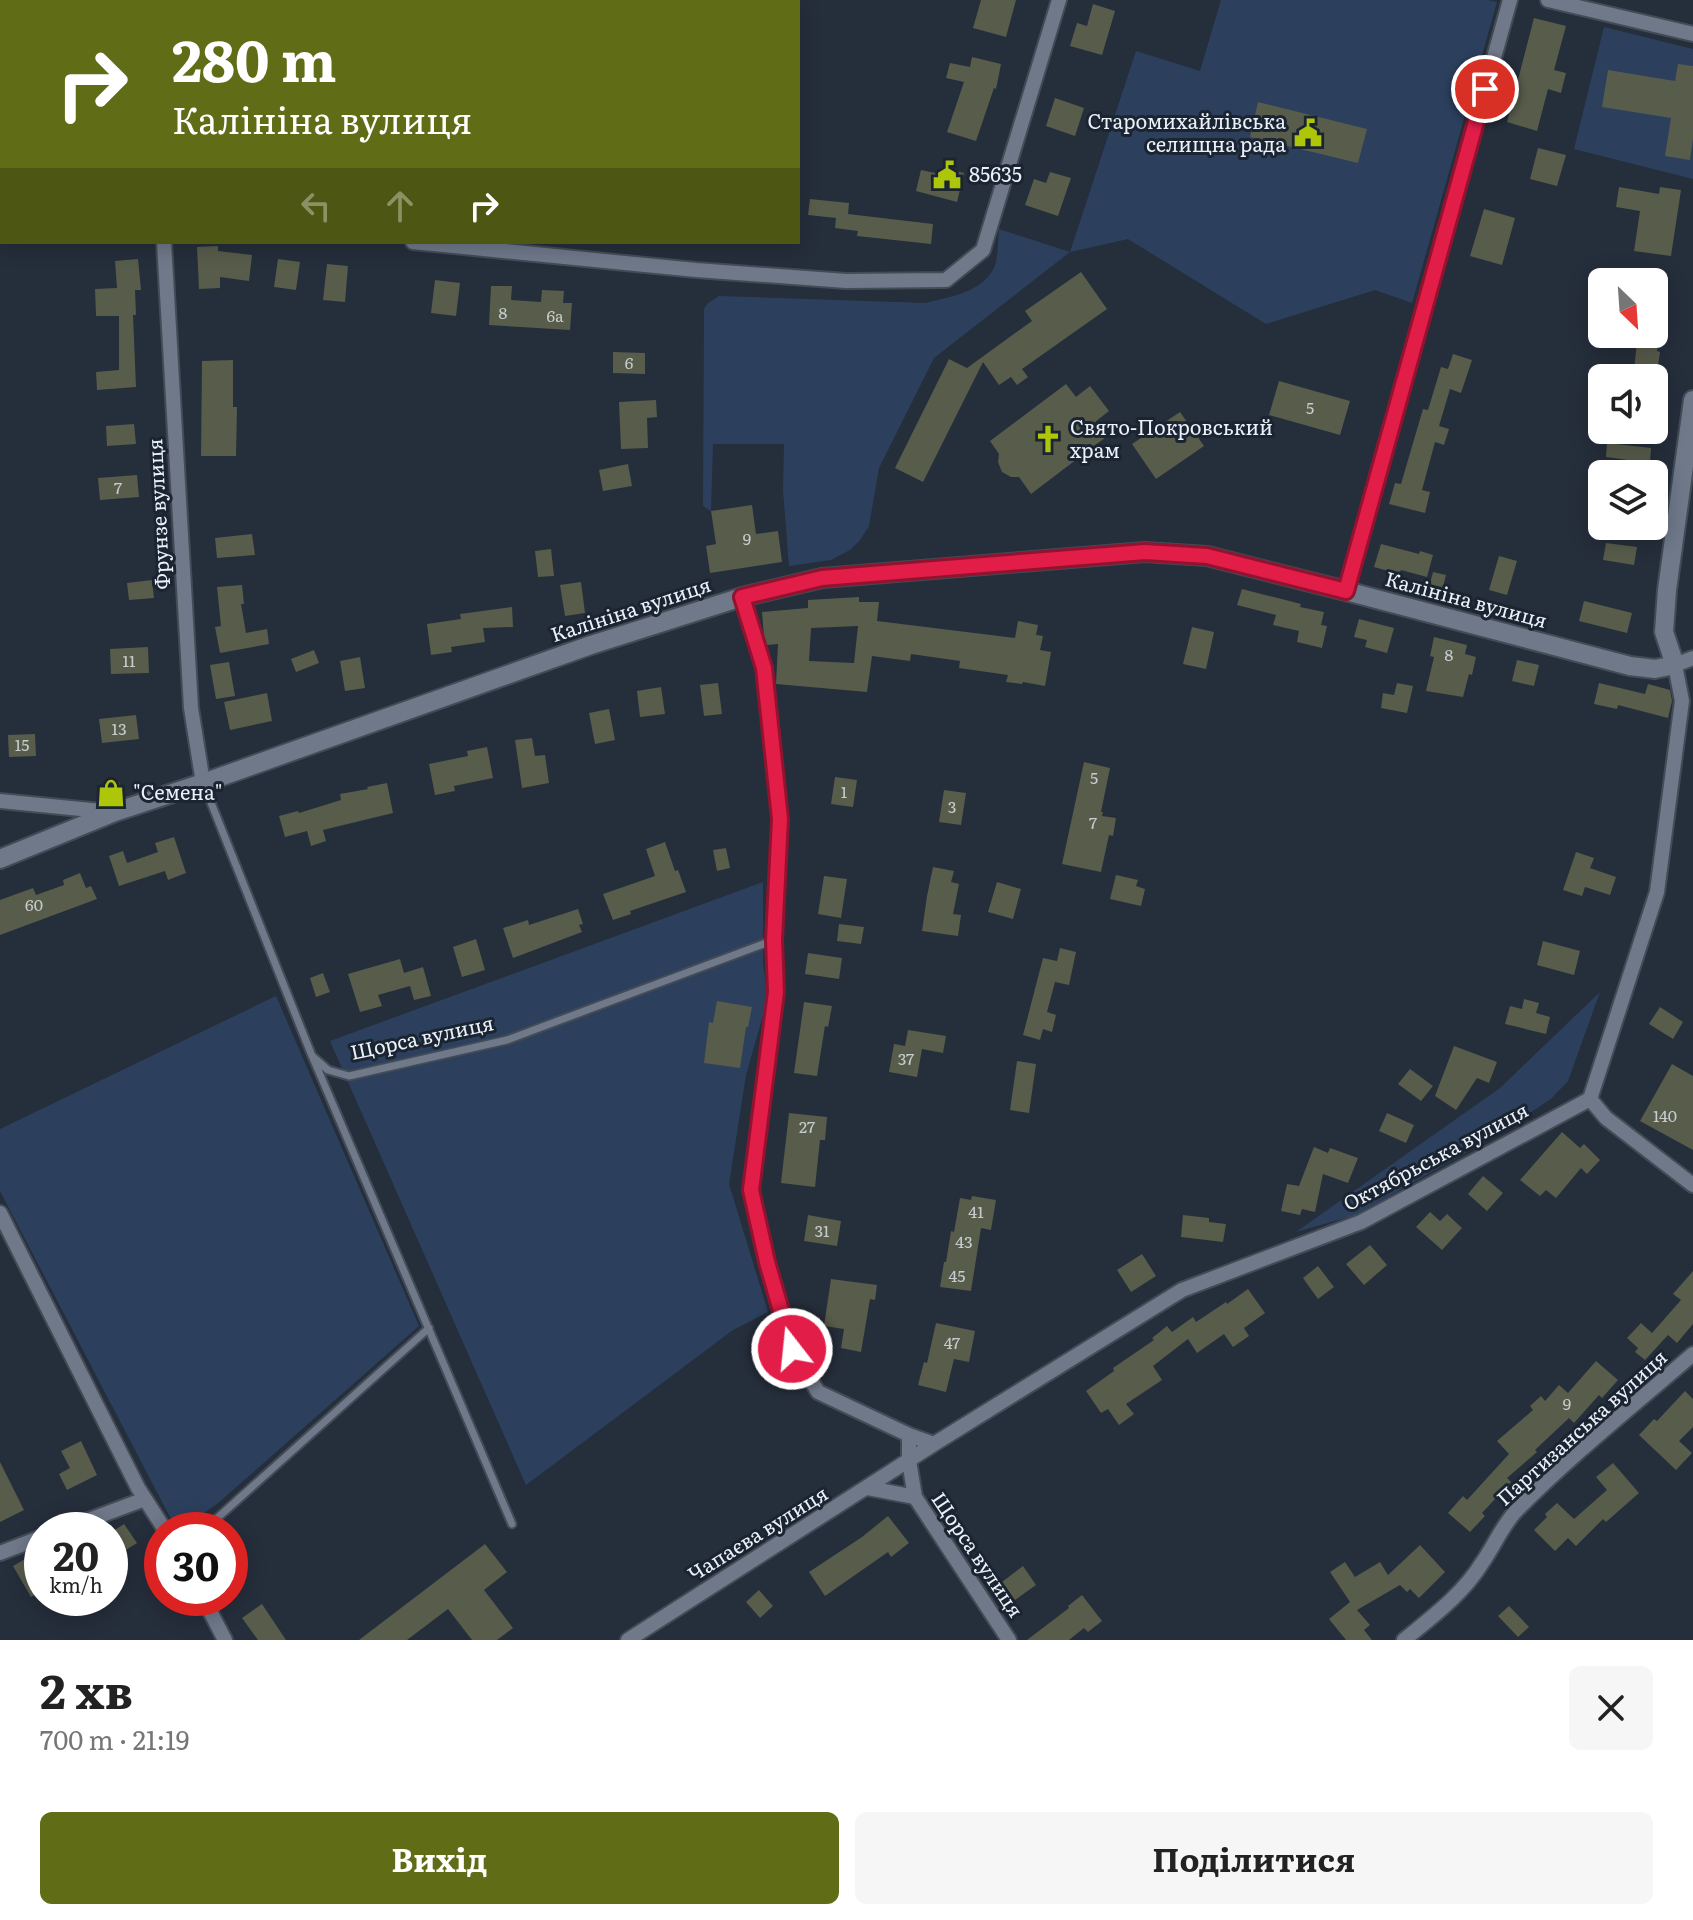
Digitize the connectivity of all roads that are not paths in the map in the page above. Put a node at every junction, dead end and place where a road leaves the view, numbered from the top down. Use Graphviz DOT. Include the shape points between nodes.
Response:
graph roads {
  1 [pos="1059,0"];
  2 [pos="1510,0"];
  3 [pos="1548,0"];
  4 [pos="1693,34"];
  5 [pos="164,244"];
  6 [pos="433,244"];
  7 [pos="1693,400"];
  8 [pos="1346,591"];
  9 [pos="742,597"];
  10 [pos="1684,662"];
  11 [pos="203,783"];
  12 [pos="0,801"];
  13 [pos="115,812"];
  14 [pos="0,859"];
  15 [pos="774,940"];
  16 [pos="312,1056"];
  17 [pos="1590,1099"];
  18 [pos="1693,1185"];
  19 [pos="0,1213"];
  20 [pos="429,1328"];
  21 [pos="1693,1354"];
  22 [pos="909,1435"];
  23 [pos="934,1444"];
  24 [pos="909,1461"];
  25 [pos="868,1488"];
  26 [pos="915,1497"];
  27 [pos="145,1499"];
  28 [pos="110,1512"];
  29 [pos="153,1512"];
  30 [pos="224,1512"];
  31 [pos="512,1524"];
  32 [pos="24,1544"];
  33 [pos="0,1553"];
  34 [pos="212,1616"];
  35 [pos="225,1640"];
  36 [pos="628,1640"];
  37 [pos="1009,1640"];
  38 [pos="1404,1640"];
  1 -- 6 [label="street" via="983,250 946,280 831,280"];
  2 -- 8 [label="street"];
  3 -- 4 [label="street"];
  5 -- 11 [label="street, Фрунзе вулиця" via="191,708"];
  7 -- 10 [label="street" via="1664,632"];
  8 -- 9 [label="street, Калініна вулиця" via="1207,556 1145,552 822,578"];
  8 -- 10 [label="street, Калініна вулиця" via="1630,666 1655,669"];
  9 -- 11 [label="street, Калініна вулиця"];
  9 -- 15 [label="street" via="764,668 780,819"];
  10 -- 17 [label="street" via="1657,892"];
  11 -- 13 [label="street, Калініна вулиця"];
  11 -- 16 [label="lane"];
  12 -- 13 [label="street"];
  13 -- 14 [label="street, Калініна вулиця"];
  15 -- 16 [label="lane, Щорса вулиця" via="507,1040 349,1076 328,1070"];
  15 -- 22 [label="street" via="776,992 751,1190 767,1262 792,1349 818,1392"];
  16 -- 20 [label="lane"];
  17 -- 18 [label="street" via="1606,1118"];
  17 -- 23 [label="street, Октябрьська вулиця" via="1361,1222 1182,1290"];
  19 -- 27 [label="street"];
  20 -- 30 [label="lane"];
  20 -- 31 [label="lane"];
  21 -- 38 [label="street, Партизанська вулиця" via="1513,1515 1462,1589"];
  22 -- 23 [label="street"];
  22 -- 24 [label="street, Щорса вулиця"];
  23 -- 24 [label="street, Октябрьська вулиця"];
  24 -- 25 [label="street, Чапаєва вулиця"];
  24 -- 26 [label="street, Щорса вулиця"];
  25 -- 26 [label="street"];
  25 -- 36 [label="street, Чапаєва вулиця"];
  26 -- 37 [label="street, Щорса вулиця"];
  27 -- 28 [label="street"];
  27 -- 29 [label="street"];
  32 -- 33 [label="street"];
  34 -- 35 [label="street"];
}
